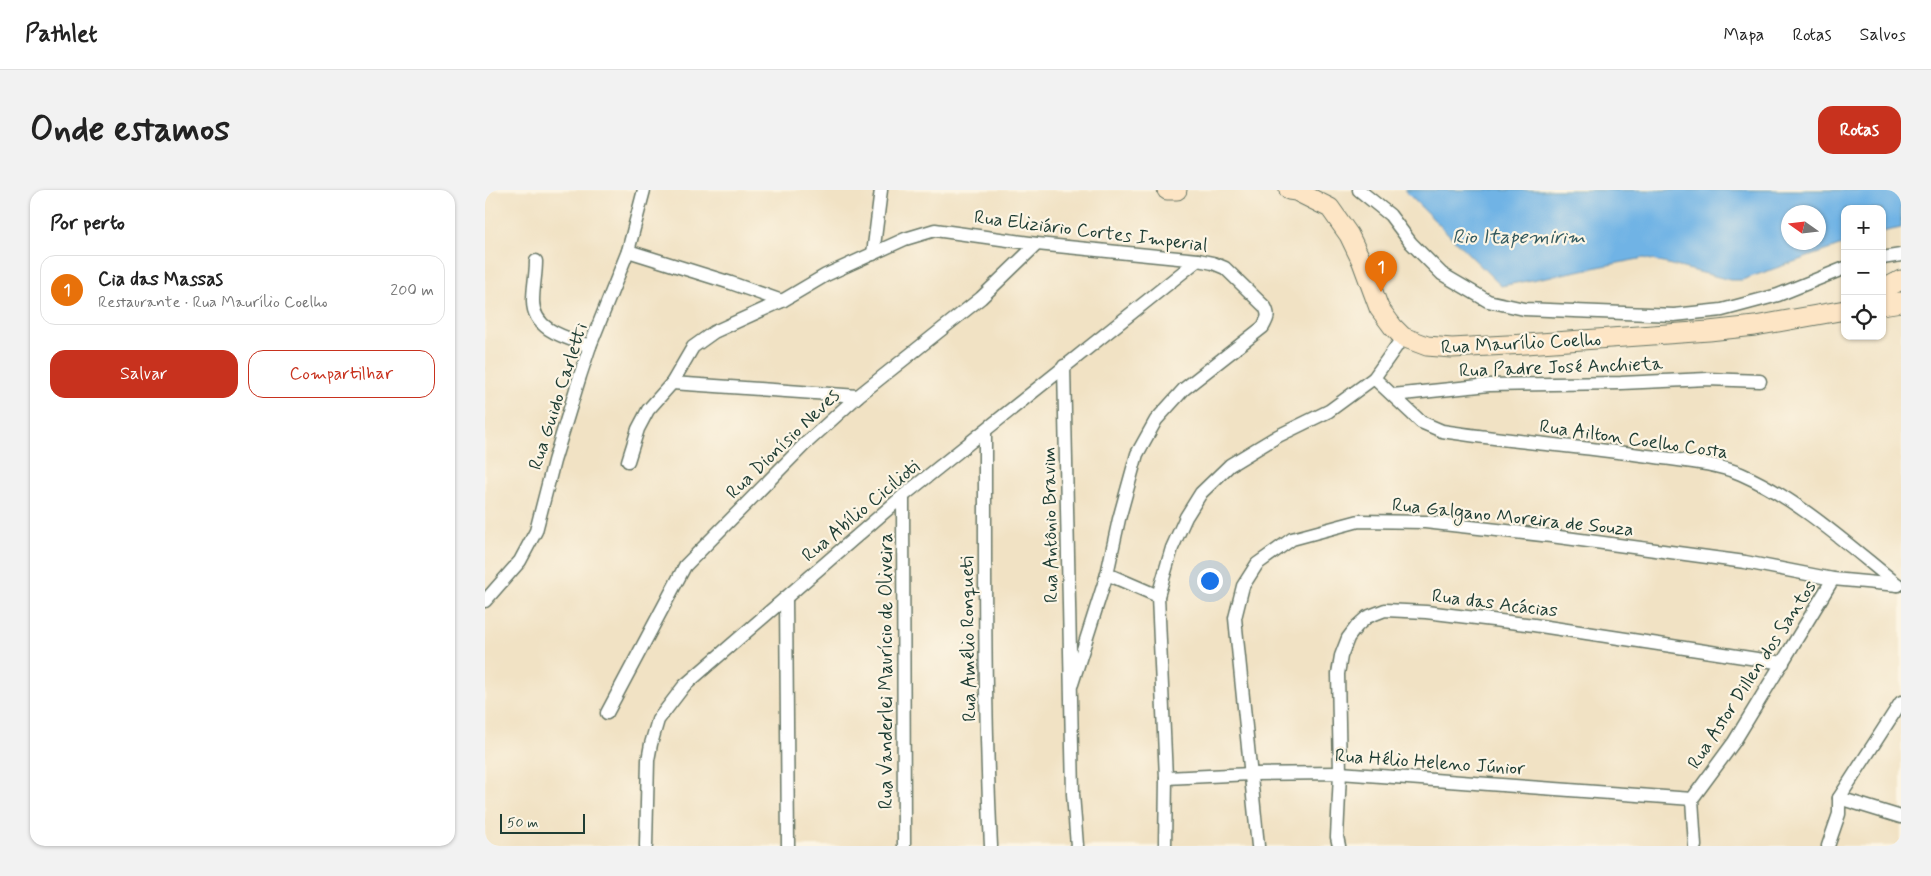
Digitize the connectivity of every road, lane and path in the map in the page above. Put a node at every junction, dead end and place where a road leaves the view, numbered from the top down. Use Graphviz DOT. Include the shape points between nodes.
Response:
graph roads {
  1 [pos="644,190"];
  2 [pos="881,190"];
  3 [pos="1167,190"];
  4 [pos="1177,190"];
  5 [pos="1289,190"];
  6 [pos="1359,190"];
  7 [pos="1037,244"];
  8 [pos="628,251"];
  9 [pos="873,254"];
  10 [pos="1901,255"];
  11 [pos="1886,257"];
  12 [pos="1198,260"];
  13 [pos="536,261"];
  14 [pos="1841,270"];
  15 [pos="782,301"];
  16 [pos="1901,302"];
  17 [pos="1886,304"];
  18 [pos="1841,309"];
  19 [pos="1403,337"];
  20 [pos="590,346"];
  21 [pos="1064,366"];
  22 [pos="1374,378"];
  23 [pos="1760,381"];
  24 [pos="672,383"];
  25 [pos="1393,395"];
  26 [pos="858,396"];
  27 [pos="985,432"];
  28 [pos="628,462"];
  29 [pos="903,496"];
  30 [pos="1107,574"];
  31 [pos="1833,579"];
  32 [pos="1900,586"];
  33 [pos="1158,596"];
  34 [pos="786,598"];
  35 [pos="485,601"];
  36 [pos="1783,664"];
  37 [pos="1072,684"];
  38 [pos="1901,702"];
  39 [pos="607,713"];
  40 [pos="1341,773"];
  41 [pos="1251,774"];
  42 [pos="1166,778"];
  43 [pos="1839,798"];
  44 [pos="1692,799"];
  45 [pos="1901,817"];
  46 [pos="646,846"];
  47 [pos="788,846"];
  48 [pos="904,846"];
  49 [pos="991,846"];
  50 [pos="1077,846"];
  51 [pos="1165,846"];
  52 [pos="1258,846"];
  53 [pos="1339,846"];
  54 [pos="1695,846"];
  55 [pos="1828,846"];
  1 -- 8 [label="street, Rua Guido Carletti"];
  2 -- 9 [label="street"];
  3 -- 4 [label="main road"];
  5 -- 19 [label="main road, Rua Maurílio Coelho" via="1329,208 1349,235 1379,308"];
  6 -- 14 [label="street" via="1390,215 1411,243 1442,274 1488,301 1524,309 1673,315 1722,310 1777,295"];
  7 -- 9 [label="street, Rua Eliziário Cortes Imperial" via="935,230"];
  7 -- 12 [label="street, Rua Eliziário Cortes Imperial"];
  7 -- 26 [label="street, Rua Dionísio Neves" via="981,298"];
  8 -- 15 [label="street"];
  8 -- 20 [label="street, Rua Guido Carletti"];
  9 -- 15 [label="street, Rua Eliziário Cortes Imperial" via="826,275"];
  10 -- 11 [label="street"];
  12 -- 21 [label="street, Rua Abílio Cicilioti"];
  12 -- 30 [label="street, Rua Eliziário Cortes Imperial" via="1225,268 1265,308 1267,319 1263,327 1184,388 1156,420 1137,454"];
  13 -- 20 [label="street" via="535,314 555,334"];
  15 -- 24 [label="street, Rua Eliziário Cortes Imperial" via="714,332 693,347"];
  16 -- 17 [label="main road"];
  18 -- 19 [label="main road, Rua Maurílio Coelho" via="1740,328 1526,344 1452,348 1427,346"];
  19 -- 22 [label="street"];
  20 -- 35 [label="street, Rua Guido Carletti" via="536,531 520,561"];
  21 -- 27 [label="street, Rua Abílio Cicilioti"];
  21 -- 37 [label="street, Rua Antônio Bravim"];
  22 -- 25 [label="street, Rua Ailton Coelho Costa"];
  22 -- 33 [label="street" via="1329,411 1230,465 1201,493 1172,548"];
  23 -- 25 [label="street, Rua Padre José Anchieta" via="1707,379 1489,385"];
  24 -- 26 [label="street"];
  24 -- 28 [label="street, Rua Eliziário Cortes Imperial" via="648,410 638,429"];
  25 -- 32 [label="street, Rua Ailton Coelho Costa" via="1421,422 1442,431 1645,455 1739,473 1799,507"];
  26 -- 39 [label="street, Rua Dionísio Neves" via="799,450 685,566"];
  27 -- 29 [label="street, Rua Abílio Cicilioti"];
  27 -- 49 [label="street, Rua Amélio Ronqueti"];
  29 -- 34 [label="street, Rua Abílio Cicilioti"];
  29 -- 48 [label="street, Rua Vanderlei Maurício de Oliveira"];
  30 -- 33 [label="street"];
  30 -- 37 [label="street, Rua Eliziário Cortes Imperial"];
  31 -- 32 [label="street, Rua Galgano Moreira de Souza"];
  31 -- 36 [label="street, Rua Astor Dillen dos Santos"];
  31 -- 41 [label="street, Rua Galgano Moreira de Souza" via="1745,562 1425,522 1359,521 1292,538 1257,564 1243,586 1235,618"];
  33 -- 42 [label="street"];
  34 -- 46 [label="street, Rua Abílio Cicilioti" via="684,686 658,720 648,760"];
  34 -- 47 [label="street"];
  36 -- 40 [label="street, Rua das Acácias" via="1534,625 1385,610 1367,617 1357,626 1341,656 1338,674"];
  36 -- 44 [label="street, Rua Astor Dillen dos Santos" via="1734,742"];
  37 -- 50 [label="street, Rua Antônio Bravim"];
  38 -- 43 [label="street"];
  40 -- 41 [label="street, Rua Hélio Heleno Júnior"];
  40 -- 44 [label="street, Rua Hélio Heleno Júnior"];
  40 -- 53 [label="street"];
  41 -- 42 [label="street, Rua Hélio Heleno Júnior"];
  41 -- 52 [label="street, Rua Galgano Moreira de Souza"];
  42 -- 51 [label="street"];
  43 -- 45 [label="street"];
  43 -- 55 [label="street" via="1839,814"];
  44 -- 54 [label="street"];
}
